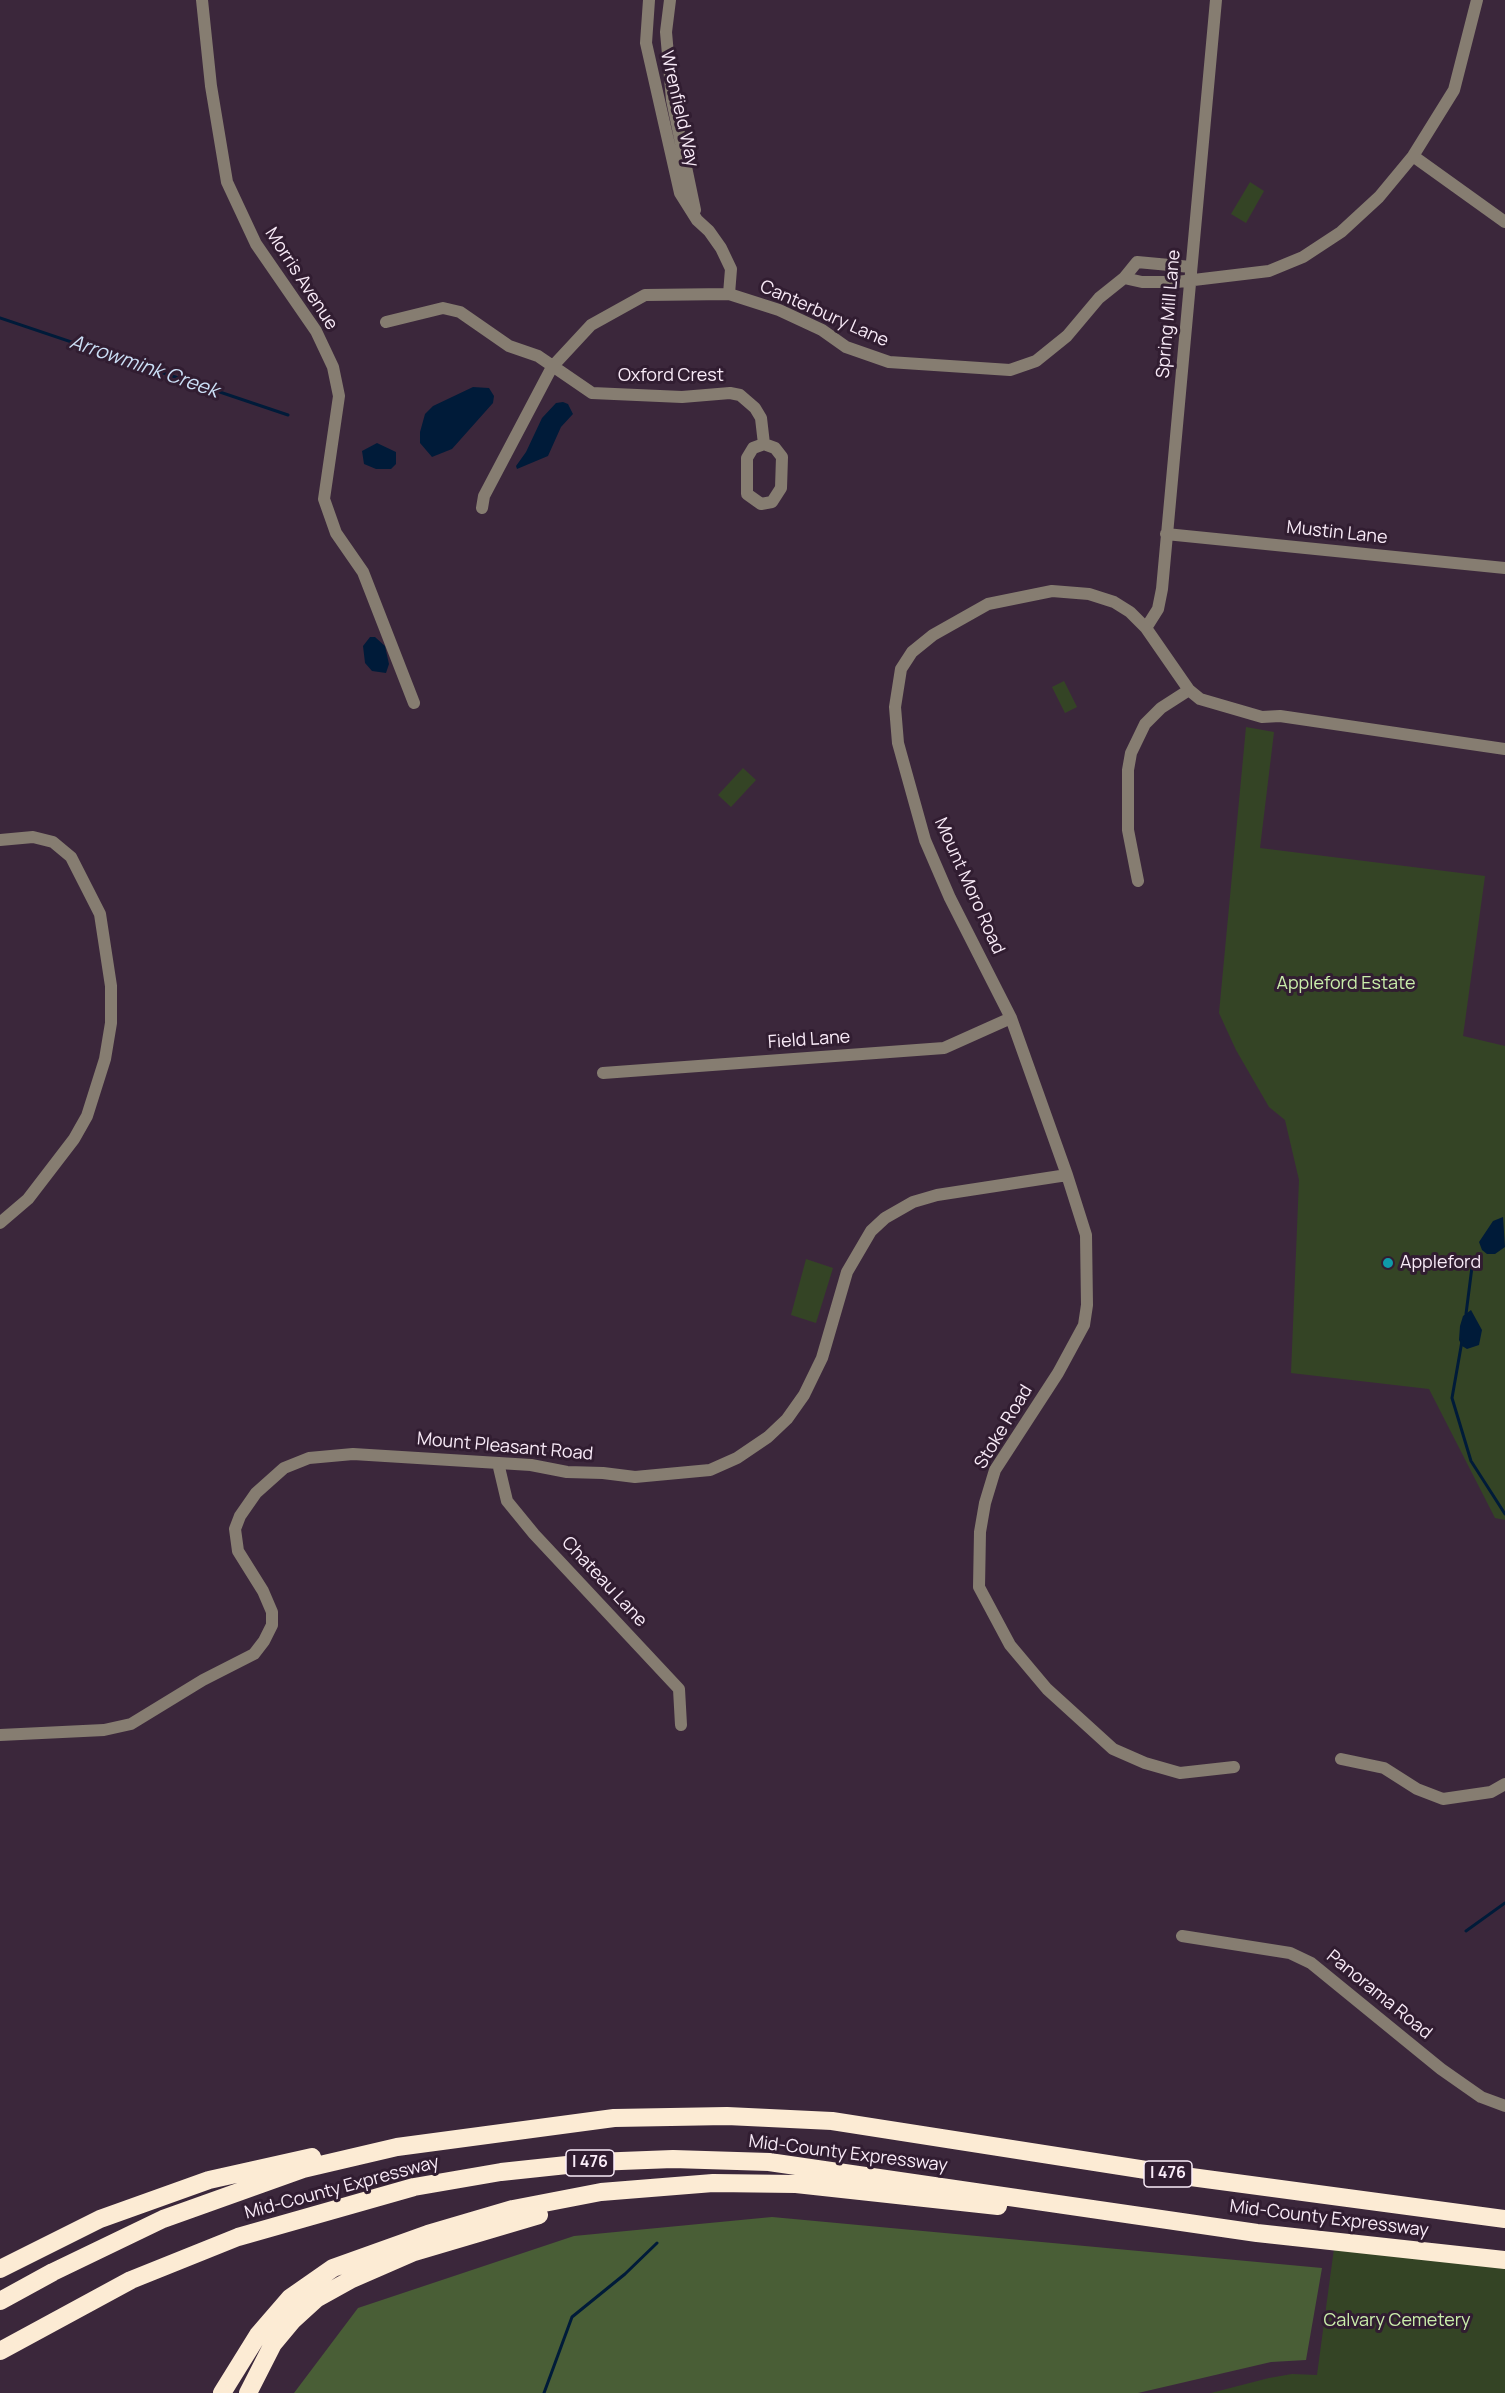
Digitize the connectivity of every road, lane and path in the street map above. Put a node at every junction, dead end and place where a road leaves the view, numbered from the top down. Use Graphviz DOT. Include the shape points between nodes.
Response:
graph roads {
  1 [pos="202,0"];
  2 [pos="649,0"];
  3 [pos="670,0"];
  4 [pos="1216,0"];
  5 [pos="1477,0"];
  6 [pos="1413,156"];
  7 [pos="697,220"];
  8 [pos="1505,222"];
  9 [pos="1191,274"];
  10 [pos="1124,278"];
  11 [pos="729,294"];
  12 [pos="386,322"];
  13 [pos="552,367"];
  14 [pos="764,444"];
  15 [pos="482,508"];
  16 [pos="1166,534"];
  17 [pos="1505,568"];
  18 [pos="1146,628"];
  19 [pos="1189,690"];
  20 [pos="414,703"];
  21 [pos="1505,749"];
  22 [pos="0,840"];
  23 [pos="1137,881"];
  24 [pos="1011,1018"];
  25 [pos="603,1073"];
  26 [pos="1067,1175"];
  27 [pos="0,1223"];
  28 [pos="498,1463"];
  29 [pos="681,1725"];
  30 [pos="0,1735"];
  31 [pos="1341,1759"];
  32 [pos="1234,1767"];
  33 [pos="1505,1784"];
  34 [pos="1182,1936"];
  35 [pos="1505,2106"];
  36 [pos="397,2148"];
  37 [pos="687,2184"];
  38 [pos="1505,2219"];
  39 [pos="1211,2226"];
  40 [pos="1505,2260"];
  41 [pos="0,2269"];
  42 [pos="352,2279"];
  43 [pos="0,2301"];
  44 [pos="0,2351"];
  45 [pos="222,2393"];
  46 [pos="248,2393"];
  47 [pos="259,2393"];
  1 -- 20 [label="street, Morris Avenue" via="227,182 256,244 316,331 333,367 339,396 324,500 336,533 363,572"];
  2 -- 7 [label="street, Wrenfield Way" via="646,43 660,114 680,193"];
  3 -- 7 [label="street, Wrenfield Way" via="666,32 672,100"];
  4 -- 9 [label="street, Spring Mill Lane"];
  5 -- 6 [label="street" via="1454,90"];
  6 -- 8 [label="street"];
  6 -- 9 [label="street" via="1352,223 1303,257 1269,271"];
  7 -- 11 [label="street, Wrenfield Way" via="715,240 731,269"];
  9 -- 10 [label="street" via="1153,283"];
  9 -- 10 [label="street, Canterbury Lane" via="1137,262"];
  9 -- 16 [label="street, Spring Mill Lane"];
  10 -- 11 [label="street, Canterbury Lane" via="1099,298 1051,349 1036,361 1010,370 889,362 846,347 822,330 779,310"];
  11 -- 13 [label="street, Canterbury Lane" via="645,295 591,325"];
  12 -- 13 [label="street, Oxford Crest" via="443,309 460,312 509,346 538,356"];
  13 -- 14 [label="street, Oxford Crest" via="592,393 741,395 761,418"];
  13 -- 15 [label="street, Canterbury Lane" via="484,496"];
  14 -- 14 [label="street" via="753,448 747,458 747,494 761,504 772,502 781,488 782,458 775,448"];
  16 -- 17 [label="street, Mustin Lane"];
  16 -- 18 [label="street, Spring Mill Lane" via="1158,609"];
  18 -- 19 [label="street, Mount Moro Road"];
  18 -- 24 [label="street, Mount Moro Road" via="1114,602 1089,594 1030,594 988,604 933,635 912,652 901,669 895,707 898,742 922,831 950,898"];
  19 -- 21 [label="street, Mount Moro Road" via="1200,699 1262,717 1280,716"];
  19 -- 23 [label="street" via="1145,724 1131,753 1128,830"];
  22 -- 27 [label="street" via="33,837 53,842 71,857 100,914 111,986 111,1023 97,1092 74,1139 28,1199"];
  24 -- 25 [label="street, Field Lane" via="944,1048"];
  24 -- 26 [label="street, Mount Moro Road"];
  26 -- 28 [label="street, Mount Pleasant Road" via="937,1195 885,1218 871,1231 848,1272 822,1358 804,1395 768,1437 737,1458 710,1470 635,1477"];
  26 -- 32 [label="street, Stoke Road" via="1086,1235 1084,1324 1058,1373 995,1470 980,1532 980,1587 1017,1654 1047,1689 1113,1749 1180,1773"];
  28 -- 29 [label="street, Chateau Lane" via="507,1501 679,1689"];
  28 -- 30 [label="street, Mount Pleasant Road" via="353,1454 309,1458 284,1468 256,1493 235,1529 238,1551 264,1591 272,1612 272,1625 254,1654 131,1724 104,1730"];
  31 -- 33 [label="street" via="1384,1768 1417,1789 1443,1799 1491,1792"];
  34 -- 35 [label="street, Panorama Road" via="1290,1953 1311,1963 1441,2069 1481,2097"];
  36 -- 38 [label="highway, Mid-County Expressway / I 476" via="614,2118 727,2116 832,2121 1191,2177"];
  36 -- 41 [label="highway" via="293,2159 209,2180 100,2219"];
  36 -- 43 [label="highway, Mid-County Expressway / I 476" via="303,2169 163,2219"];
  37 -- 39 [label="highway" via="796,2184"];
  37 -- 42 [label="highway" via="673,2191 551,2211 414,2252"];
  37 -- 45 [label="highway" via="601,2192 513,2209 333,2268 290,2298 258,2335"];
  39 -- 40 [label="highway, Mid-County Expressway / I 476"];
  39 -- 44 [label="highway, Mid-County Expressway / I 476" via="769,2162 673,2159 501,2172 414,2187 238,2237 131,2280"];
  42 -- 46 [label="highway" via="316,2299 292,2320 273,2344"];
  42 -- 47 [label="highway" via="295,2330 278,2352"];
}
